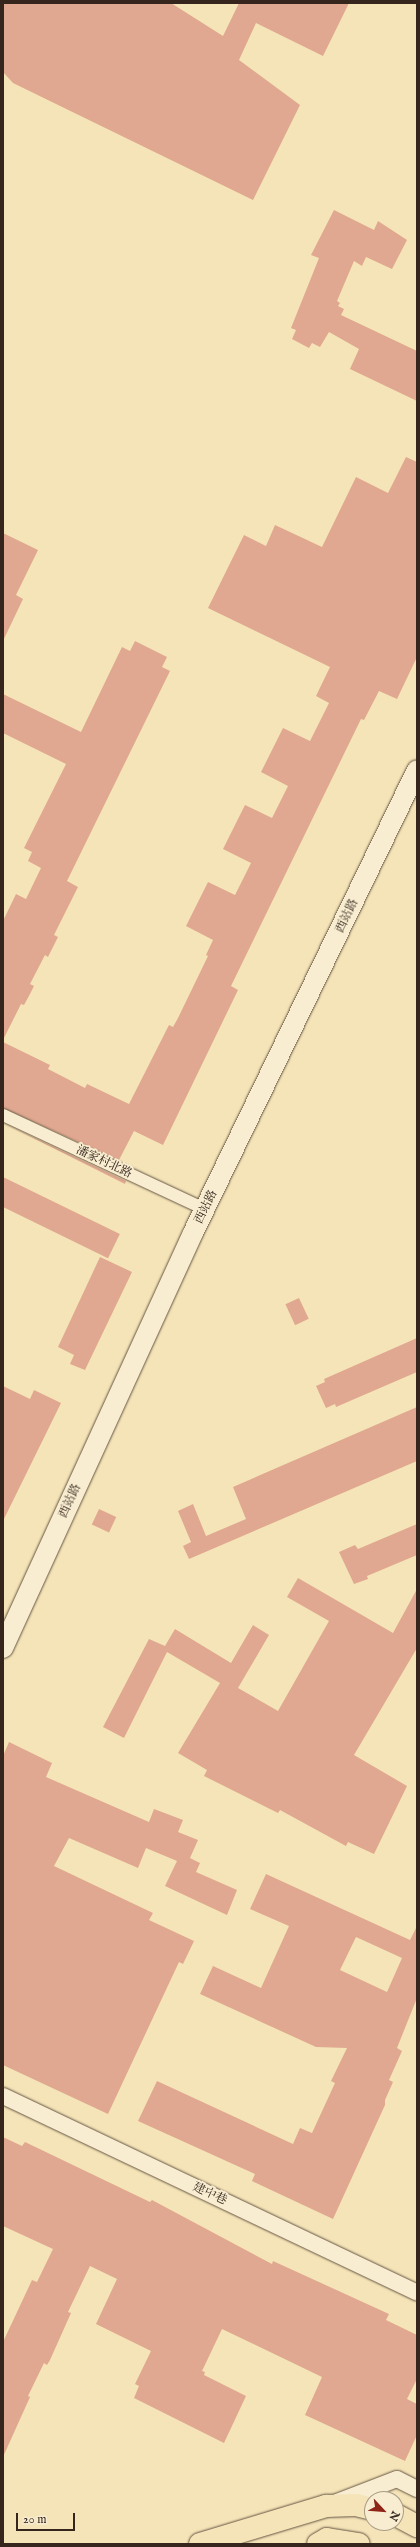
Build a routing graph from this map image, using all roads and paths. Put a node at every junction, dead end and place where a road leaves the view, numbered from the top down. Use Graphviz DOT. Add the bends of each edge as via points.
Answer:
graph roads {
  1 [pos="417,770"];
  2 [pos="3,1115"];
  3 [pos="205,1209"];
  4 [pos="3,1648"];
  5 [pos="3,2096"];
  6 [pos="417,2293"];
  7 [pos="417,2489"];
  8 [pos="326,2506"];
  9 [pos="364,2507"];
  10 [pos="404,2520"];
  11 [pos="417,2526"];
  12 [pos="200,2544"];
  13 [pos="318,2544"];
  14 [pos="359,2544"];
  1 -- 3 [label="street, 西站路"];
  2 -- 3 [label="street, 潘家村北路"];
  3 -- 4 [label="street, 西站路"];
  5 -- 6 [label="street, 建中巷"];
  7 -- 8 [label="street" via="397,2479"];
  8 -- 9 [label="main road"];
  8 -- 12 [label="main road"];
  10 -- 11 [label="main road"];
  13 -- 14 [label="main road" via="327,2539"];
}
